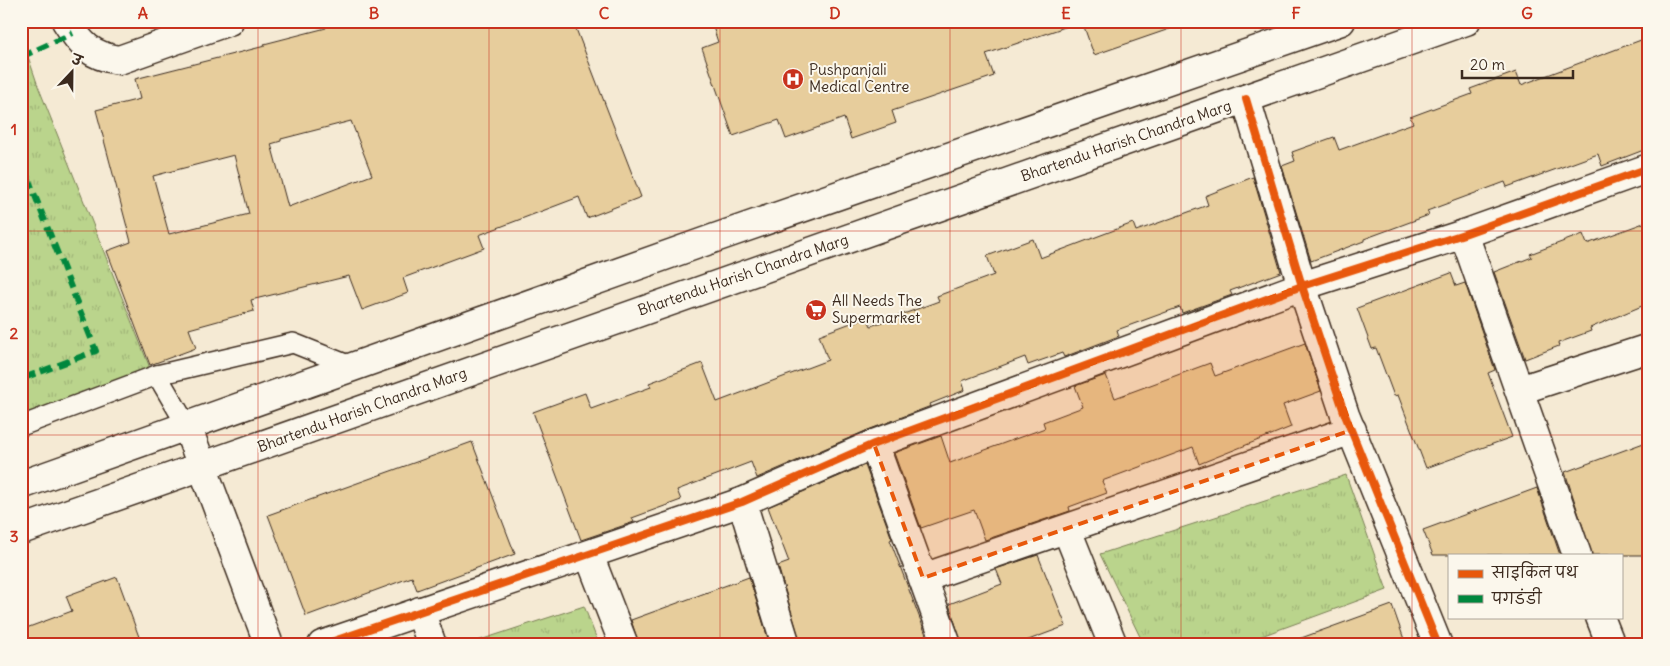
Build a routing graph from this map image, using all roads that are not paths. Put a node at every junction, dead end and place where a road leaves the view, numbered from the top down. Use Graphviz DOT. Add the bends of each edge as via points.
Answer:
graph roads {
  1 [pos="66,21"];
  2 [pos="229,21"];
  3 [pos="1340,21"];
  4 [pos="1466,21"];
  5 [pos="1246,99"];
  6 [pos="1649,168"];
  7 [pos="1464,234"];
  8 [pos="1302,286"];
  9 [pos="1648,351"];
  10 [pos="353,367"];
  11 [pos="157,375"];
  12 [pos="1520,390"];
  13 [pos="21,426"];
  14 [pos="187,426"];
  15 [pos="1352,430"];
  16 [pos="874,444"];
  17 [pos="204,466"];
  18 [pos="21,485"];
  19 [pos="742,502"];
  20 [pos="21,530"];
  21 [pos="1067,530"];
  22 [pos="1577,554"];
  23 [pos="590,555"];
  24 [pos="923,578"];
  25 [pos="420,611"];
  26 [pos="1600,618"];
  27 [pos="269,645"];
  28 [pos="322,645"];
  29 [pos="432,645"];
  30 [pos="624,645"];
  31 [pos="786,645"];
  32 [pos="947,645"];
  33 [pos="1112,645"];
  34 [pos="1438,645"];
  35 [pos="1611,645"];
  1 -- 2 [label="street" via="87,49 102,57 119,60"];
  3 -- 10 [label="street"];
  4 -- 5 [label="street, Bhartendu Harish Chandra Marg"];
  5 -- 8 [label="street"];
  5 -- 17 [label="street, Bhartendu Harish Chandra Marg"];
  6 -- 7 [label="street"];
  7 -- 8 [label="street"];
  7 -- 12 [label="street"];
  8 -- 15 [label="street"];
  8 -- 16 [label="street"];
  9 -- 12 [label="street"];
  10 -- 11 [label="lane" via="293,343"];
  10 -- 14 [label="street"];
  11 -- 13 [label="lane"];
  11 -- 14 [label="lane"];
  12 -- 22 [label="street"];
  14 -- 17 [label="street"];
  14 -- 18 [label="street"];
  15 -- 21 [label="street"];
  15 -- 34 [label="street"];
  16 -- 19 [label="street"];
  16 -- 24 [label="street"];
  17 -- 20 [label="street, Bhartendu Harish Chandra Marg"];
  17 -- 27 [label="street"];
  19 -- 23 [label="street"];
  19 -- 31 [label="street"];
  21 -- 24 [label="street"];
  21 -- 33 [label="street"];
  23 -- 25 [label="street"];
  23 -- 30 [label="street"];
  24 -- 32 [label="street"];
  25 -- 28 [label="street"];
  25 -- 29 [label="street"];
  26 -- 35 [label="street"];
}
